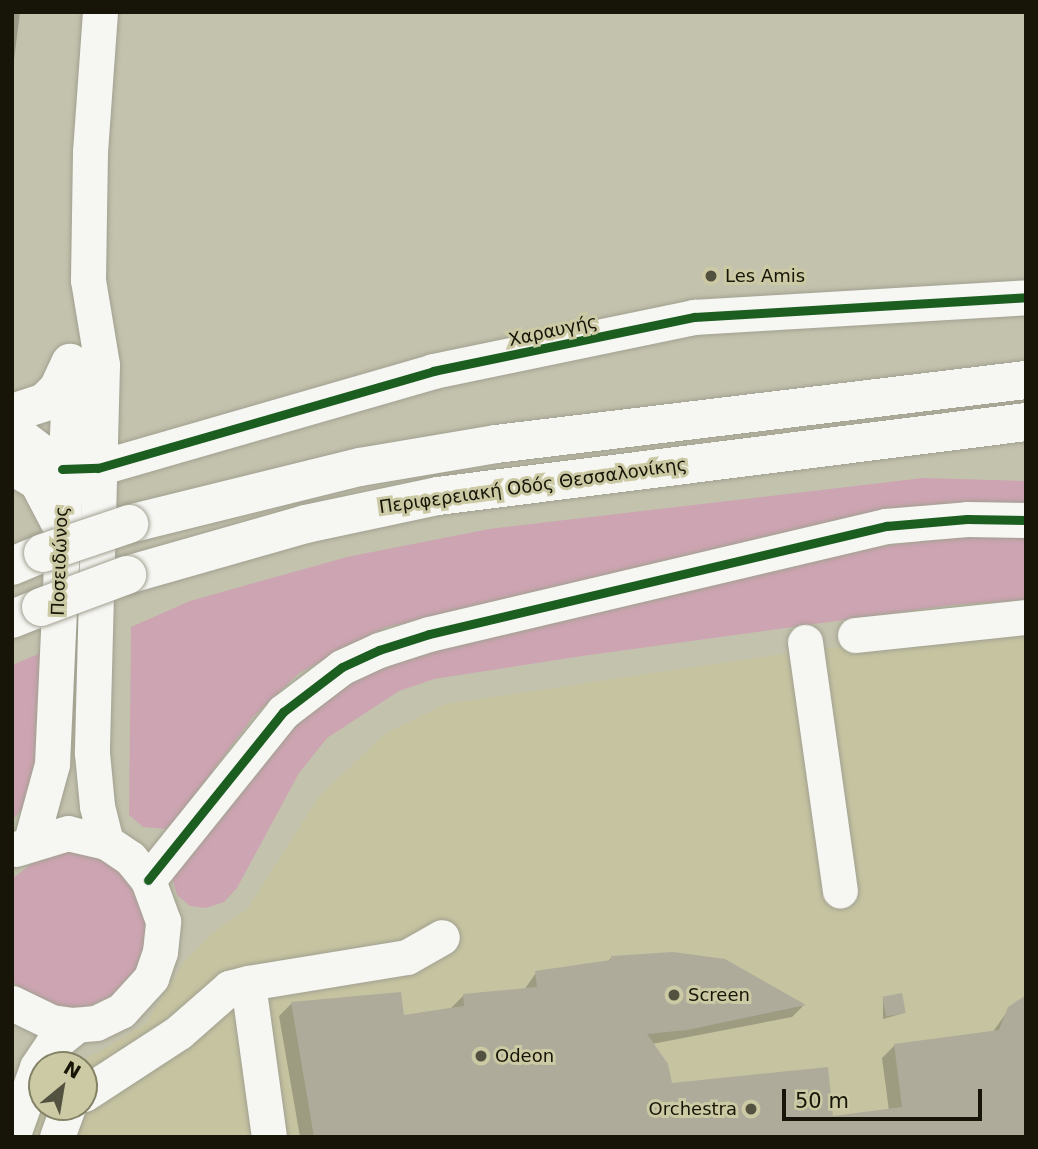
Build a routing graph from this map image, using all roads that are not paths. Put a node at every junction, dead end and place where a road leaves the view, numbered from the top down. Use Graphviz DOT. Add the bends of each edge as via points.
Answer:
graph roads {
  1 [pos="100,12"];
  2 [pos="88,280"];
  3 [pos="1026,297"];
  4 [pos="70,362"];
  5 [pos="1026,380"];
  6 [pos="12,413"];
  7 [pos="1018,428"];
  8 [pos="12,431"];
  9 [pos="50,469"];
  10 [pos="1026,520"];
  11 [pos="39,548"];
  12 [pos="27,613"];
  13 [pos="1026,617"];
  14 [pos="855,635"];
  15 [pos="805,642"];
  16 [pos="106,842"];
  17 [pos="21,846"];
  18 [pos="148,880"];
  19 [pos="840,891"];
  20 [pos="442,937"];
  21 [pos="248,983"];
  22 [pos="12,1003"];
  23 [pos="77,1025"];
  24 [pos="98,1085"];
  25 [pos="12,1137"];
  26 [pos="269,1137"];
  1 -- 2 [label="street, Ποσειδώνος" via="90,152"];
  2 -- 4 [label="street, Ποσειδώνος"];
  2 -- 9 [label="street, Ποσειδώνος" via="102,365"];
  3 -- 9 [label="street, Χαραυγής" via="695,317 433,371"];
  4 -- 6 [label="highway" via="58,389 45,402"];
  4 -- 9 [label="street, Ποσειδώνος"];
  5 -- 11 [label="highway, bridge" via="496,444 320,476"];
  7 -- 12 [label="highway, Περιφερειακή Οδός Θεσσαλονίκης, bridge" via="439,496 293,527 127,575"];
  8 -- 9 [label="highway"];
  9 -- 11 [label="highway"];
  9 -- 16 [label="street, Ποσειδώνος" via="97,806"];
  10 -- 18 [label="street" via="967,519 836,536 379,650 342,667 283,712"];
  11 -- 17 [label="street, Ποσειδώνος" via="52,764"];
  13 -- 14 [label="street"];
  15 -- 19 [label="street"];
  16 -- 17 [label="street" via="68,833"];
  16 -- 18 [label="street" via="130,858"];
  18 -- 23 [label="street" via="163,921 151,978 121,1011"];
  20 -- 21 [label="street" via="407,957"];
  21 -- 24 [label="street" via="229,988 179,1032"];
  21 -- 26 [label="street"];
  22 -- 23 [label="street" via="51,1022"];
  23 -- 25 [label="street" via="52,1045 32,1076"];
}
